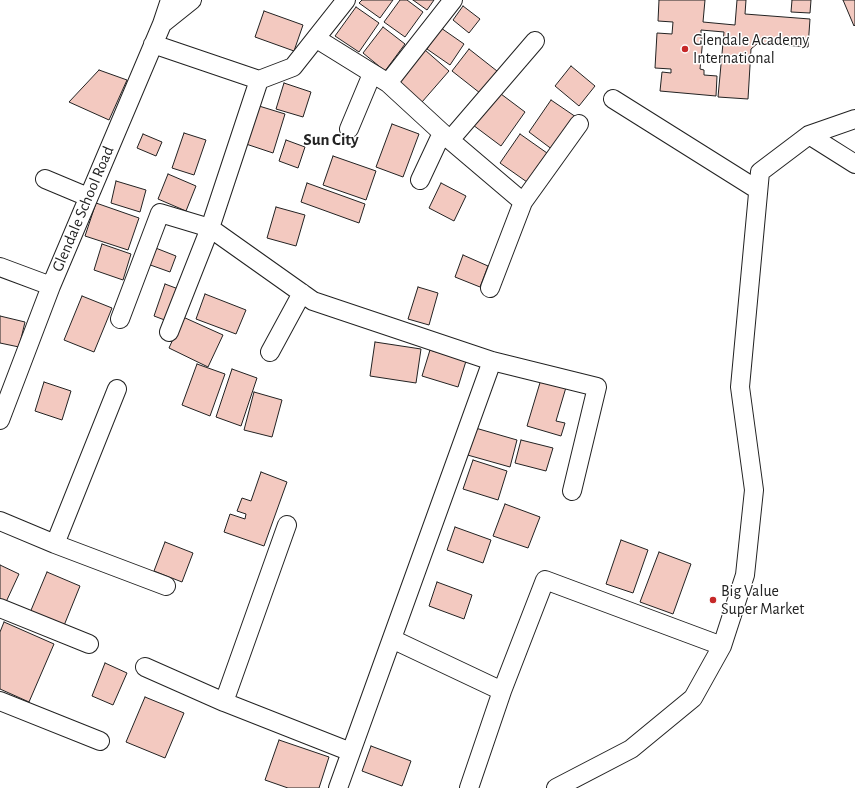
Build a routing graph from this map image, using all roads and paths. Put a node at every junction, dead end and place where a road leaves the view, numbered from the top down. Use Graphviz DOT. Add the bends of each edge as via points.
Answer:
graph roads {
  1 [pos="170,0"];
  2 [pos="192,0"];
  3 [pos="346,0"];
  4 [pos="453,0"];
  5 [pos="162,24"];
  6 [pos="317,39"];
  7 [pos="535,41"];
  8 [pos="153,44"];
  9 [pos="372,74"];
  10 [pos="259,80"];
  11 [pos="388,83"];
  12 [pos="613,99"];
  13 [pos="855,119"];
  14 [pos="579,124"];
  15 [pos="349,129"];
  16 [pos="808,135"];
  17 [pos="446,137"];
  18 [pos="855,164"];
  19 [pos="46,179"];
  20 [pos="420,180"];
  21 [pos="758,190"];
  22 [pos="88,197"];
  23 [pos="523,202"];
  24 [pos="210,228"];
  25 [pos="0,267"];
  26 [pos="51,286"];
  27 [pos="490,288"];
  28 [pos="302,293"];
  29 [pos="120,319"];
  30 [pos="170,332"];
  31 [pos="270,352"];
  32 [pos="492,361"];
  33 [pos="117,389"];
  34 [pos="4,400"];
  35 [pos="0,420"];
  36 [pos="572,490"];
  37 [pos="0,521"];
  38 [pos="287,525"];
  39 [pos="55,544"];
  40 [pos="166,586"];
  41 [pos="0,608"];
  42 [pos="392,639"];
  43 [pos="89,644"];
  44 [pos="722,646"];
  45 [pos="145,667"];
  46 [pos="502,691"];
  47 [pos="0,701"];
  48 [pos="224,702"];
  49 [pos="100,742"];
  50 [pos="351,752"];
  51 [pos="338,788"];
  52 [pos="468,788"];
  53 [pos="556,788"];
  1 -- 5 [label="street, Glendale School Road"];
  2 -- 5 [label="street"];
  3 -- 6 [label="street"];
  4 -- 11 [label="street"];
  5 -- 8 [label="street, Glendale School Road"];
  6 -- 9 [label="street"];
  6 -- 10 [label="street" via="293,67"];
  7 -- 17 [label="street"];
  8 -- 10 [label="street"];
  8 -- 22 [label="street, Glendale School Road"];
  9 -- 11 [label="street"];
  9 -- 15 [label="street"];
  10 -- 24 [label="street"];
  11 -- 17 [label="street"];
  12 -- 21 [label="street"];
  13 -- 16 [label="street"];
  14 -- 23 [label="street"];
  16 -- 18 [label="street"];
  16 -- 21 [label="street" via="760,172"];
  17 -- 20 [label="street"];
  17 -- 23 [label="street"];
  19 -- 22 [label="street"];
  21 -- 44 [label="street" via="740,387 754,490 745,575"];
  22 -- 26 [label="street, Glendale School Road"];
  23 -- 27 [label="street"];
  24 -- 28 [label="street"];
  24 -- 29 [label="street" via="160,213"];
  24 -- 30 [label="street"];
  25 -- 26 [label="street"];
  26 -- 34 [label="street, Glendale School Road"];
  28 -- 31 [label="street"];
  28 -- 32 [label="street" via="313,301"];
  32 -- 36 [label="street" via="598,387"];
  32 -- 42 [label="street"];
  33 -- 39 [label="street"];
  34 -- 35 [label="street, Glendale School Road"];
  37 -- 39 [label="street"];
  38 -- 48 [label="street"];
  39 -- 40 [label="street"];
  41 -- 43 [label="street"];
  42 -- 46 [label="street"];
  42 -- 50 [label="street"];
  44 -- 46 [label="street" via="545,580"];
  44 -- 53 [label="street" via="693,698 631,749"];
  45 -- 48 [label="street"];
  46 -- 52 [label="street"];
  47 -- 49 [label="street"];
  48 -- 50 [label="street"];
  50 -- 51 [label="street"];
}
